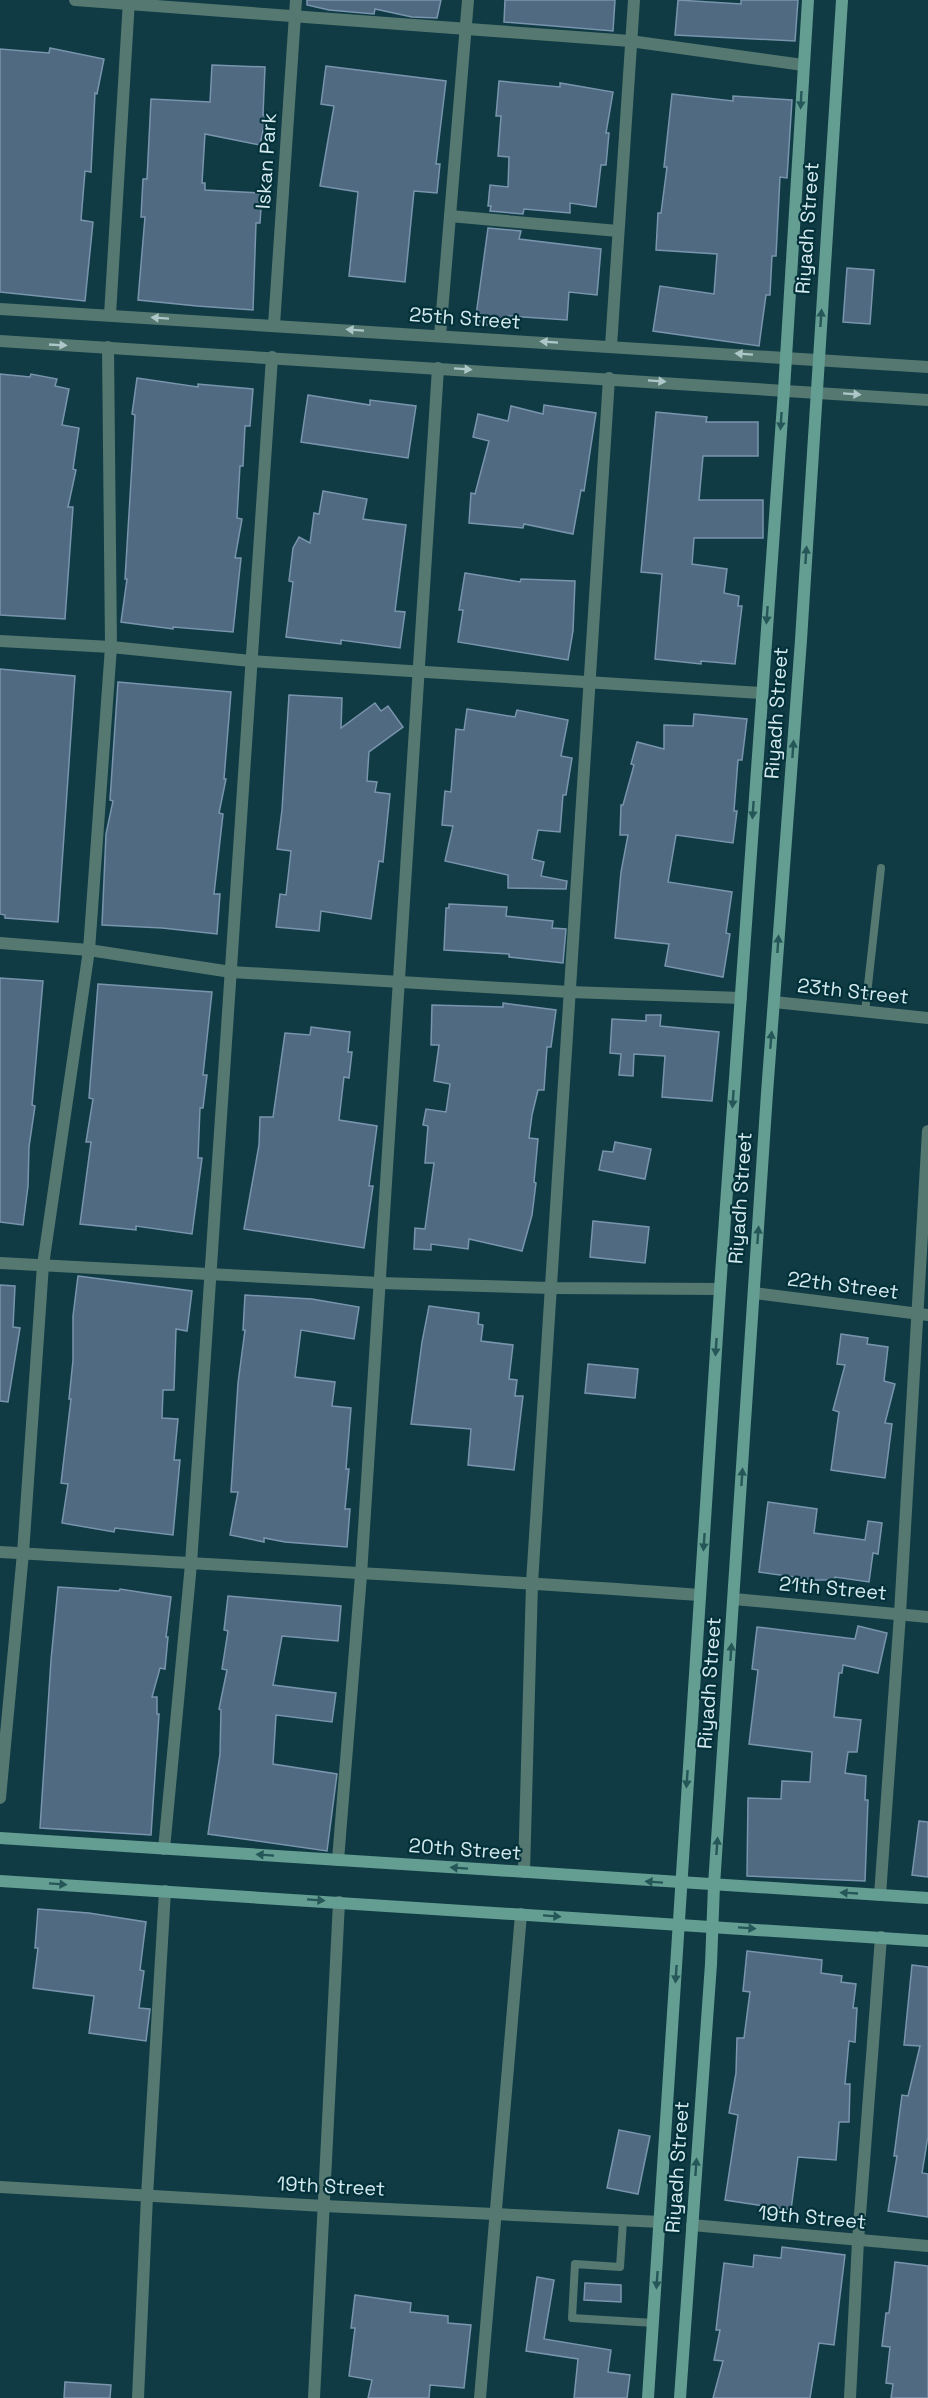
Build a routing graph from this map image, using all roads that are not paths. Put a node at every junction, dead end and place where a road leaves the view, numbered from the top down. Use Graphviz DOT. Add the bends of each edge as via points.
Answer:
graph roads {
  1 [pos="75,0"];
  2 [pos="296,0"];
  3 [pos="468,0"];
  4 [pos="634,0"];
  5 [pos="808,0"];
  6 [pos="842,0"];
  7 [pos="129,1"];
  8 [pos="295,16"];
  9 [pos="466,28"];
  10 [pos="630,41"];
  11 [pos="803,65"];
  12 [pos="450,216"];
  13 [pos="618,231"];
  14 [pos="0,309"];
  15 [pos="110,315"];
  16 [pos="274,325"];
  17 [pos="440,336"];
  18 [pos="0,341"];
  19 [pos="611,346"];
  20 [pos="108,348"];
  21 [pos="272,357"];
  22 [pos="786,357"];
  23 [pos="819,359"];
  24 [pos="928,367"];
  25 [pos="438,368"];
  26 [pos="609,378"];
  27 [pos="784,390"];
  28 [pos="816,392"];
  29 [pos="928,400"];
  30 [pos="0,641"];
  31 [pos="111,647"];
  32 [pos="251,661"];
  33 [pos="419,672"];
  34 [pos="590,681"];
  35 [pos="761,693"];
  36 [pos="881,868"];
  37 [pos="0,943"];
  38 [pos="89,950"];
  39 [pos="231,972"];
  40 [pos="399,983"];
  41 [pos="570,992"];
  42 [pos="741,998"];
  43 [pos="774,1002"];
  44 [pos="865,1012"];
  45 [pos="928,1018"];
  46 [pos="928,1131"];
  47 [pos="0,1263"];
  48 [pos="43,1265"];
  49 [pos="210,1274"];
  50 [pos="380,1282"];
  51 [pos="551,1288"];
  52 [pos="720,1289"];
  53 [pos="754,1293"];
  54 [pos="923,1315"];
  55 [pos="0,1552"];
  56 [pos="23,1554"];
  57 [pos="191,1564"];
  58 [pos="361,1575"];
  59 [pos="532,1582"];
  60 [pos="700,1595"];
  61 [pos="734,1599"];
  62 [pos="900,1614"];
  63 [pos="928,1617"];
  64 [pos="0,1798"];
  65 [pos="0,1838"];
  66 [pos="164,1849"];
  67 [pos="338,1860"];
  68 [pos="524,1872"];
  69 [pos="0,1881"];
  70 [pos="680,1883"];
  71 [pos="714,1885"];
  72 [pos="165,1891"];
  73 [pos="880,1894"];
  74 [pos="928,1898"];
  75 [pos="339,1902"];
  76 [pos="521,1914"];
  77 [pos="680,1923"];
  78 [pos="713,1926"];
  79 [pos="881,1937"];
  80 [pos="928,1941"];
  81 [pos="0,2187"];
  82 [pos="147,2196"];
  83 [pos="324,2206"];
  84 [pos="496,2214"];
  85 [pos="623,2221"];
  86 [pos="661,2222"];
  87 [pos="692,2225"];
  88 [pos="858,2241"];
  89 [pos="928,2246"];
  90 [pos="654,2323"];
  91 [pos="138,2398"];
  92 [pos="314,2398"];
  93 [pos="480,2398"];
  94 [pos="648,2398"];
  95 [pos="680,2398"];
  96 [pos="850,2398"];
  1 -- 7 [label="street"];
  2 -- 8 [label="street, Iskan Park"];
  3 -- 9 [label="street"];
  4 -- 10 [label="street"];
  5 -- 11 [label="main road, Riyadh Street"];
  23 -- 6 [label="main road, Riyadh Street, one-way"];
  7 -- 8 [label="street"];
  7 -- 15 [label="street"];
  8 -- 9 [label="street"];
  8 -- 16 [label="street, Iskan Park"];
  9 -- 10 [label="street"];
  9 -- 12 [label="street"];
  10 -- 11 [label="street"];
  10 -- 13 [label="street"];
  11 -- 22 [label="main road, Riyadh Street, one-way"];
  12 -- 13 [label="street"];
  12 -- 17 [label="street"];
  13 -- 19 [label="street"];
  14 -- 15 [label="street, 25th Street"];
  16 -- 15 [label="street, 25th Street, one-way"];
  17 -- 16 [label="street, 25th Street, one-way"];
  19 -- 17 [label="street, 25th Street, one-way"];
  18 -- 20 [label="street, one-way"];
  22 -- 19 [label="street, 25th Street, one-way"];
  20 -- 21 [label="street"];
  20 -- 31 [label="street"];
  21 -- 25 [label="street"];
  21 -- 32 [label="street"];
  22 -- 23 [label="street, 25th Street"];
  22 -- 27 [label="main road, Riyadh Street"];
  23 -- 24 [label="street, 25th Street"];
  23 -- 28 [label="main road, Riyadh Street"];
  25 -- 26 [label="street, one-way"];
  25 -- 33 [label="street"];
  26 -- 27 [label="street, one-way"];
  26 -- 34 [label="street"];
  27 -- 28 [label="street"];
  27 -- 35 [label="main road, Riyadh Street, one-way"];
  28 -- 29 [label="street, one-way"];
  43 -- 28 [label="main road, Riyadh Street, one-way"];
  30 -- 31 [label="street"];
  31 -- 32 [label="street"];
  31 -- 38 [label="street"];
  32 -- 33 [label="street"];
  32 -- 39 [label="street"];
  33 -- 34 [label="street"];
  33 -- 40 [label="street"];
  34 -- 35 [label="street"];
  34 -- 41 [label="street"];
  35 -- 42 [label="main road, Riyadh Street, one-way"];
  36 -- 44 [label="lane"];
  37 -- 38 [label="street"];
  38 -- 39 [label="street"];
  38 -- 48 [label="street"];
  39 -- 40 [label="street"];
  39 -- 49 [label="street"];
  40 -- 41 [label="street"];
  40 -- 50 [label="street"];
  41 -- 42 [label="street"];
  41 -- 51 [label="street"];
  42 -- 52 [label="main road, Riyadh Street, one-way"];
  43 -- 44 [label="street, 23th Street"];
  53 -- 43 [label="main road, Riyadh Street, one-way"];
  44 -- 45 [label="street, 23th Street"];
  46 -- 54 [label="street"];
  47 -- 48 [label="street"];
  48 -- 49 [label="street"];
  48 -- 56 [label="street"];
  49 -- 50 [label="street"];
  49 -- 57 [label="street"];
  50 -- 51 [label="street"];
  50 -- 58 [label="street"];
  51 -- 52 [label="street"];
  51 -- 59 [label="street"];
  52 -- 60 [label="main road, Riyadh Street, one-way"];
  53 -- 54 [label="street, 22th Street"];
  61 -- 53 [label="main road, Riyadh Street, one-way"];
  54 -- 62 [label="street"];
  55 -- 56 [label="street"];
  56 -- 57 [label="street"];
  56 -- 64 [label="street"];
  57 -- 58 [label="street"];
  57 -- 66 [label="street"];
  58 -- 59 [label="street"];
  58 -- 67 [label="street"];
  59 -- 60 [label="street"];
  59 -- 68 [label="street"];
  60 -- 70 [label="main road, Riyadh Street, one-way"];
  61 -- 62 [label="street, 21th Street"];
  71 -- 61 [label="main road, Riyadh Street, one-way"];
  62 -- 63 [label="street, 21th Street"];
  62 -- 73 [label="street"];
  65 -- 66 [label="main road, 20th Street"];
  67 -- 66 [label="main road, 20th Street, one-way"];
  68 -- 67 [label="main road, 20th Street, one-way"];
  70 -- 68 [label="main road, 20th Street, one-way"];
  69 -- 72 [label="main road, one-way"];
  70 -- 71 [label="main road, 20th Street"];
  70 -- 77 [label="main road, Riyadh Street"];
  73 -- 71 [label="main road, 20th Street, one-way"];
  71 -- 78 [label="main road, Riyadh Street"];
  72 -- 75 [label="main road, one-way"];
  72 -- 82 [label="street"];
  73 -- 74 [label="main road, 20th Street"];
  75 -- 76 [label="main road"];
  75 -- 83 [label="street"];
  76 -- 77 [label="main road, one-way"];
  76 -- 84 [label="street"];
  77 -- 78 [label="main road"];
  77 -- 86 [label="main road, Riyadh Street, one-way"];
  78 -- 79 [label="main road, one-way"];
  87 -- 78 [label="main road, Riyadh Street, one-way"];
  79 -- 80 [label="main road"];
  79 -- 88 [label="street"];
  81 -- 82 [label="street, 19th Street"];
  82 -- 83 [label="street, 19th Street"];
  82 -- 91 [label="street"];
  83 -- 84 [label="street, 19th Street"];
  83 -- 92 [label="street"];
  84 -- 85 [label="street, 19th Street"];
  84 -- 93 [label="street"];
  85 -- 86 [label="street, 19th Street"];
  85 -- 90 [label="lane" via="620,2267 575,2264 572,2318"];
  86 -- 90 [label="main road, Riyadh Street, one-way"];
  87 -- 88 [label="street, 19th Street"];
  87 -- 95 [label="main road, Riyadh Street"];
  88 -- 89 [label="street, 19th Street"];
  88 -- 96 [label="street"];
  90 -- 94 [label="main road, Riyadh Street"];
}
